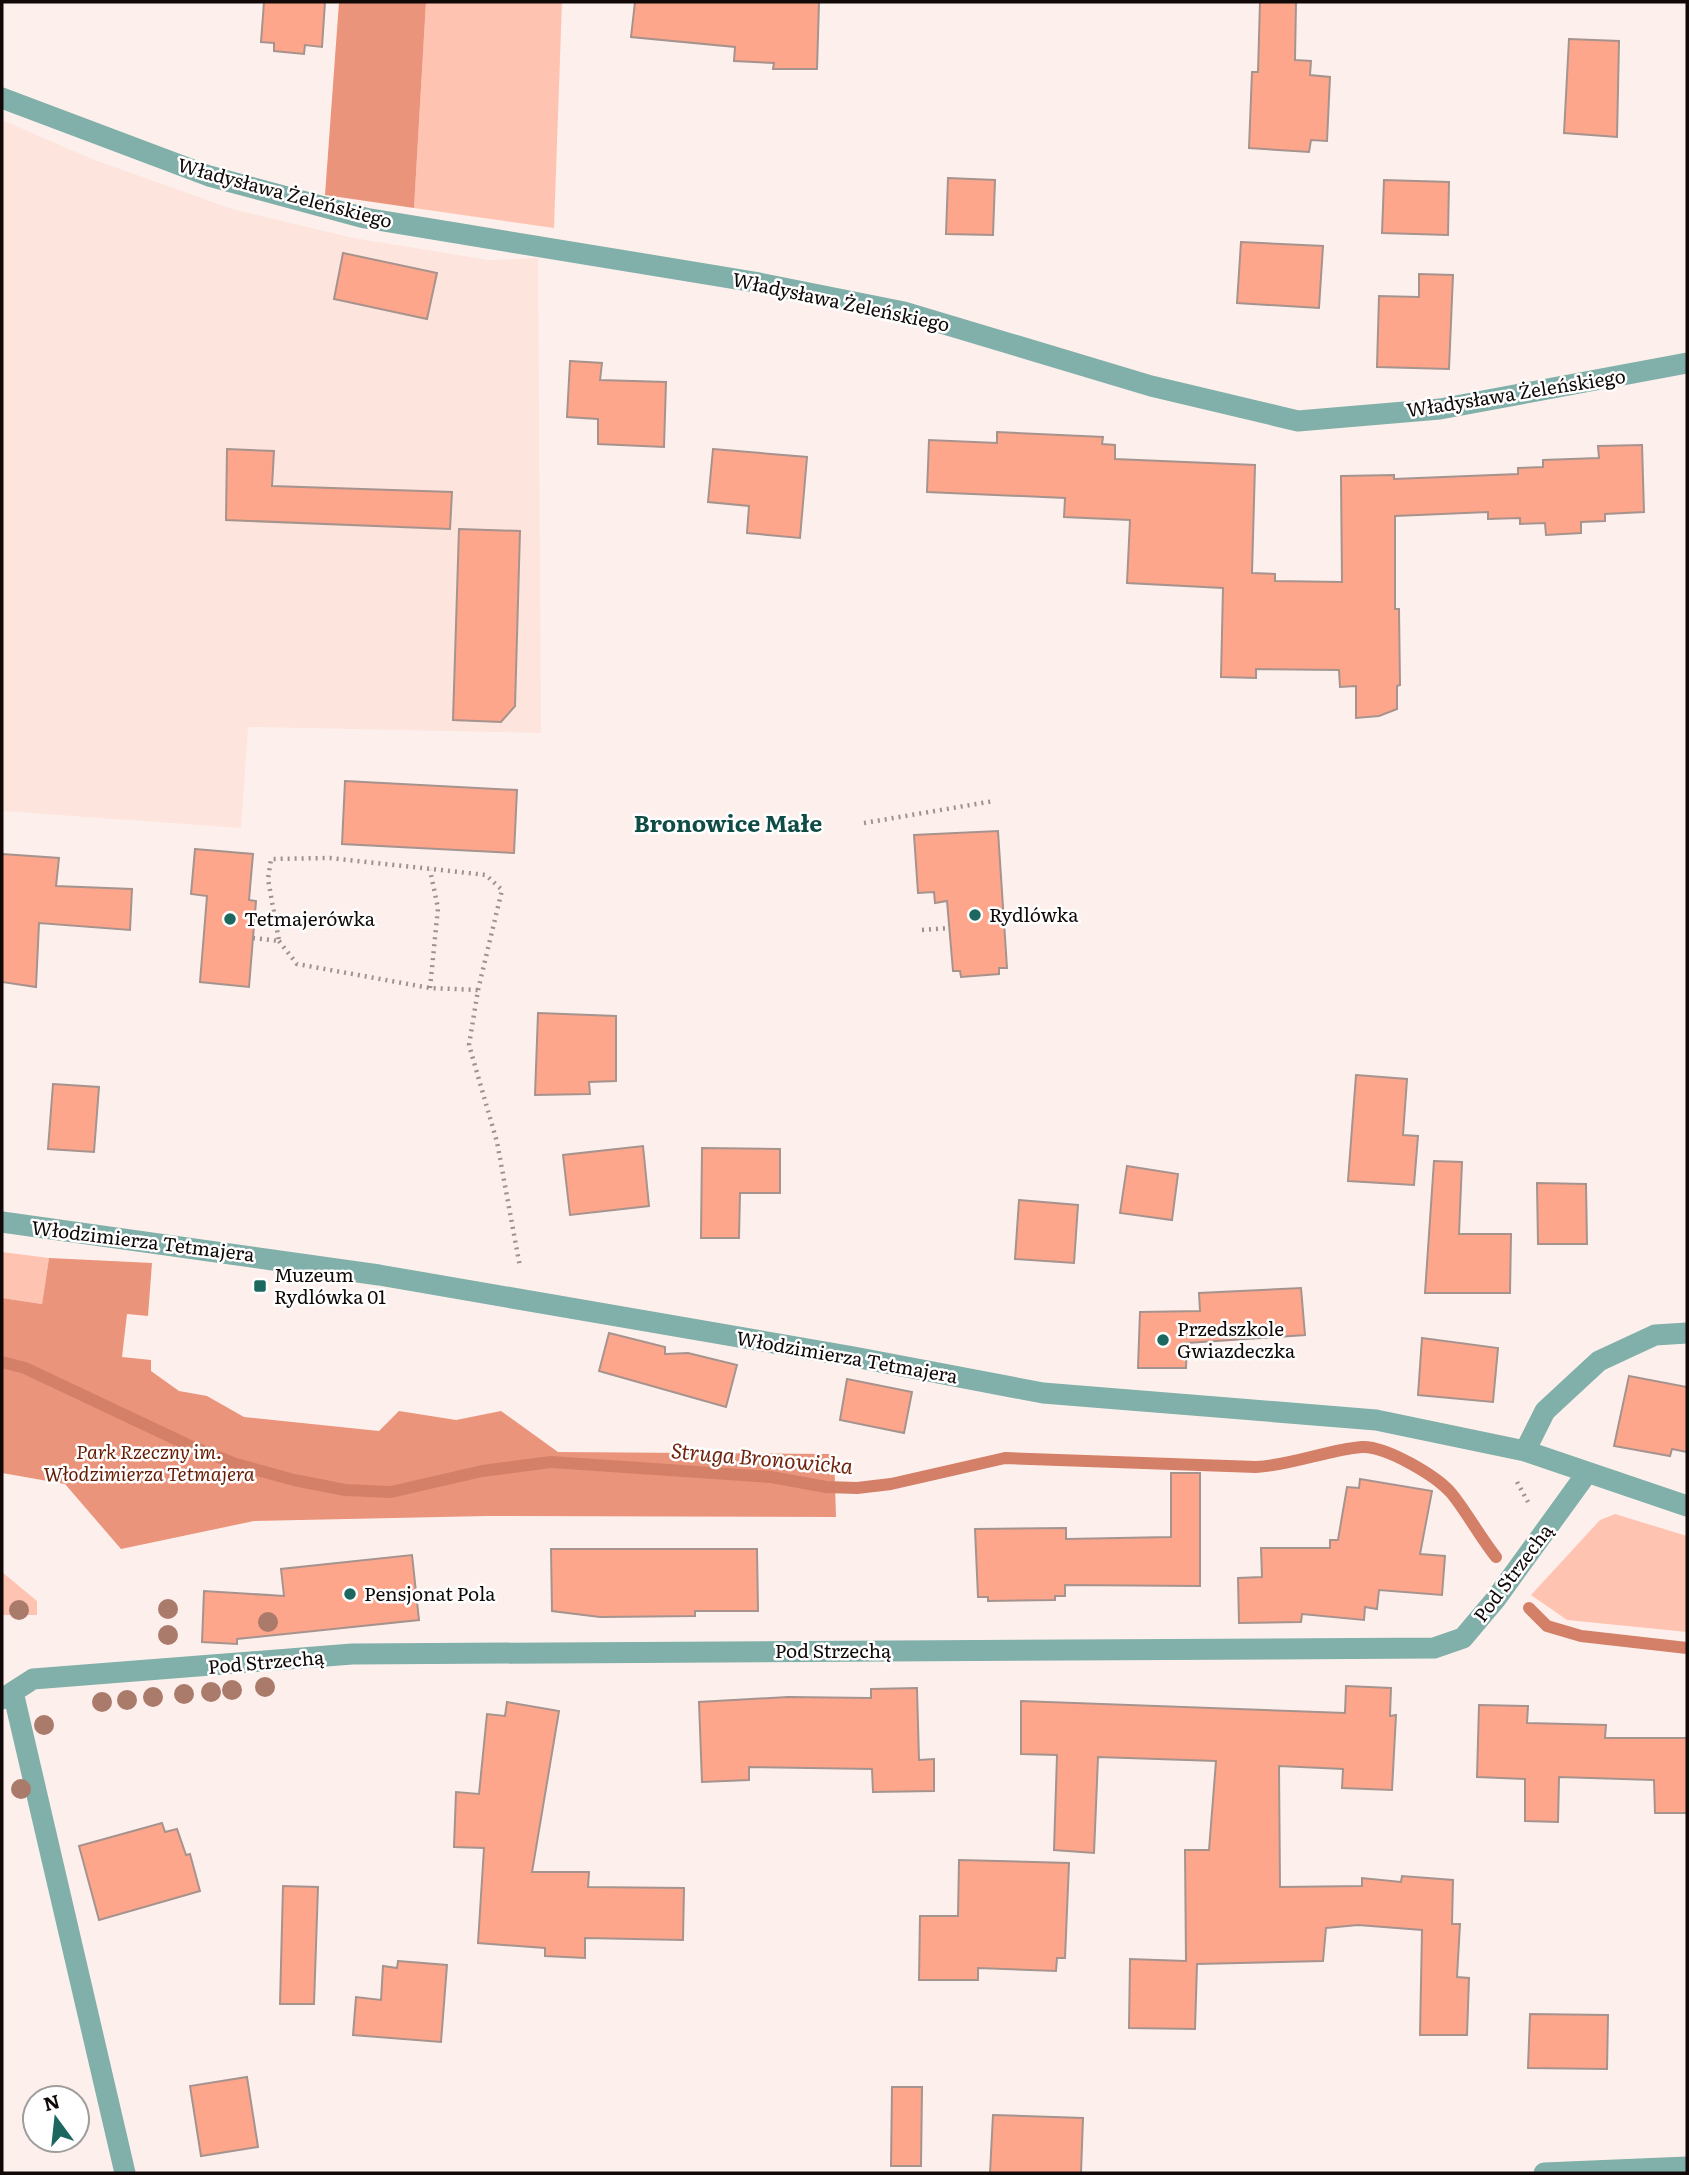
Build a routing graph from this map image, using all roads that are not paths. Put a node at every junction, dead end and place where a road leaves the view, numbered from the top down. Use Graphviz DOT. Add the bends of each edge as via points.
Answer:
graph roads {
  1 [pos="2,98"];
  2 [pos="1687,363"];
  3 [pos="2,1222"];
  4 [pos="1687,1333"];
  5 [pos="1525,1451"];
  6 [pos="1587,1474"];
  7 [pos="1687,1506"];
  8 [pos="7,1695"];
  9 [pos="1687,2167"];
  10 [pos="125,2173"];
  11 [pos="1544,2173"];
  1 -- 2 [label="street, Władysława Żeleńskiego" via="209,176 365,218 754,282 904,312 1150,387 1298,421 1440,409"];
  3 -- 5 [label="street, Włodzimierza Tetmajera" via="379,1275 1043,1393 1376,1420"];
  4 -- 5 [label="street" via="1655,1335 1599,1361 1545,1411"];
  5 -- 6 [label="street, Włodzimierza Tetmajera"];
  6 -- 7 [label="street, Włodzimierza Tetmajera"];
  6 -- 8 [label="street, Pod Strzechą" via="1463,1638 1434,1648 352,1654 33,1679"];
  8 -- 10 [label="street"];
  9 -- 11 [label="street"];
}
